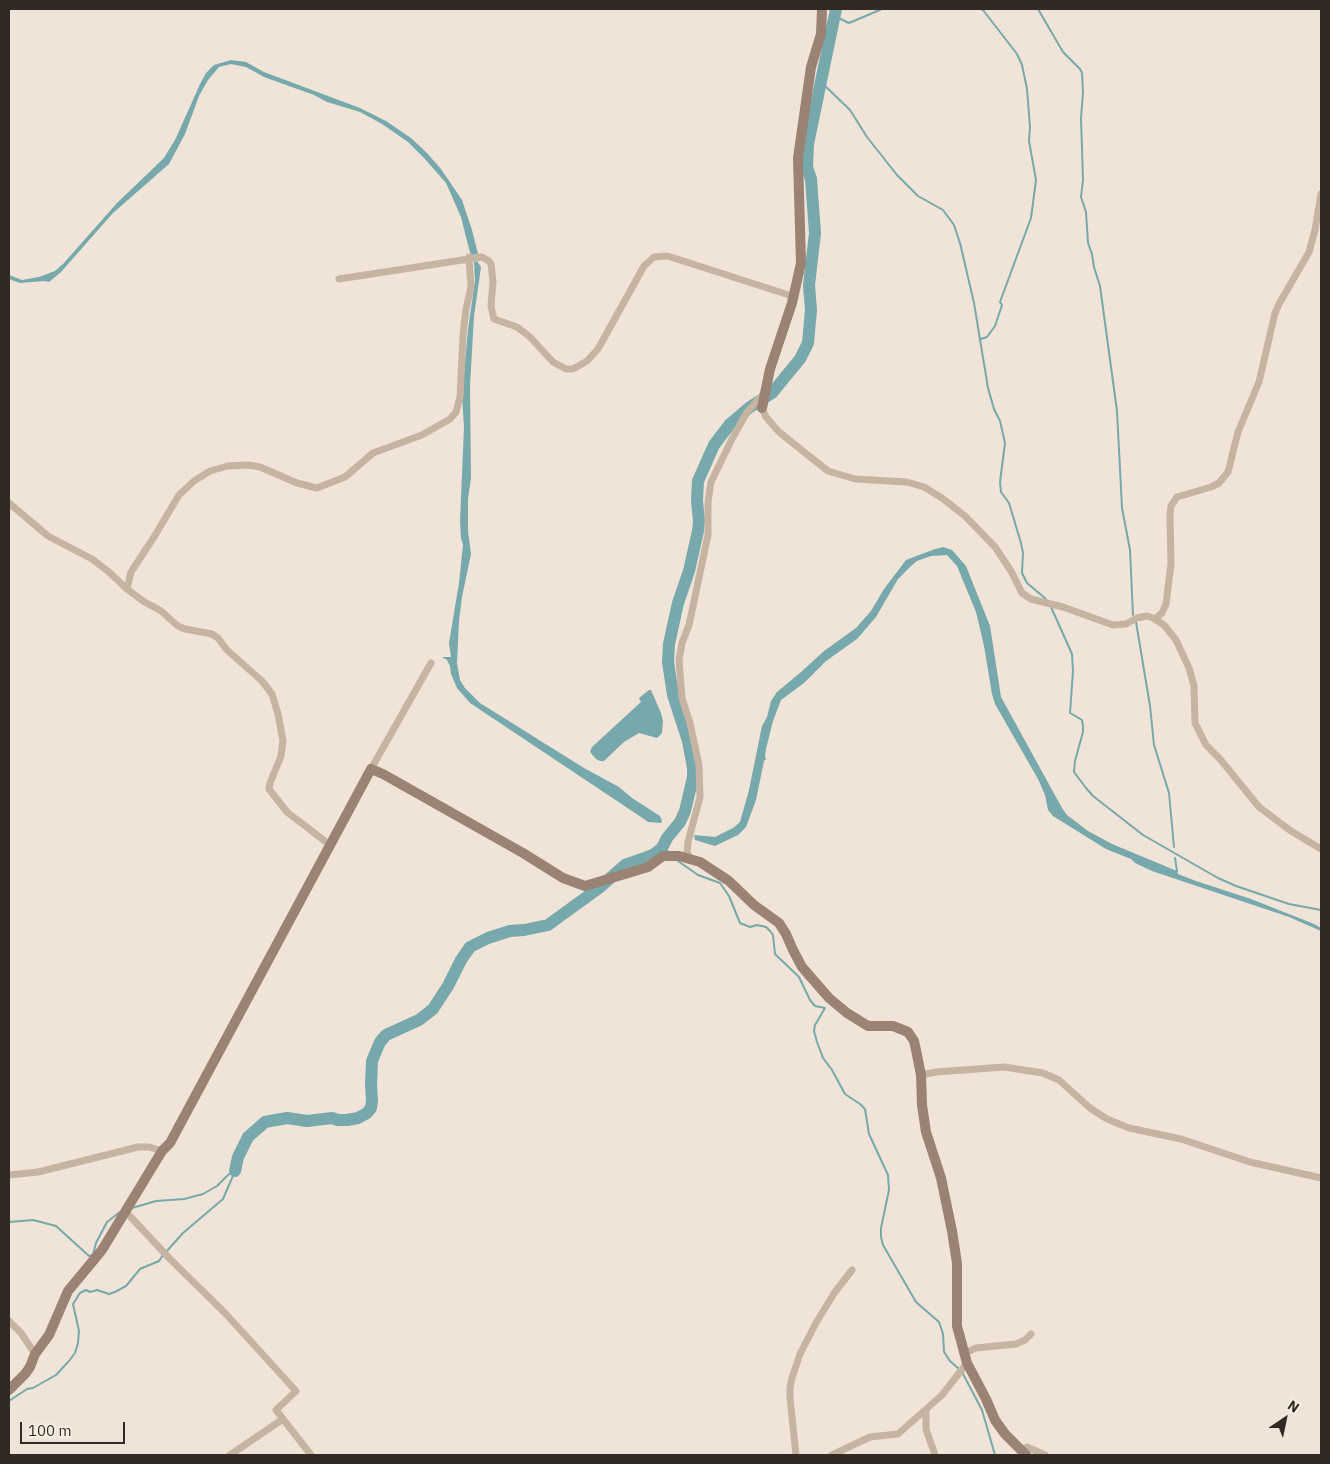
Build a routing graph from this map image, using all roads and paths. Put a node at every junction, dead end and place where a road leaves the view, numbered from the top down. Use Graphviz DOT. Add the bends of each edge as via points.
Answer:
graph roads {
  1 [pos="822,9"];
  2 [pos="1321,194"];
  3 [pos="1318,230"];
  4 [pos="469,258"];
  5 [pos="339,279"];
  6 [pos="792,296"];
  7 [pos="765,391"];
  8 [pos="762,408"];
  9 [pos="9,503"];
  10 [pos="126,589"];
  11 [pos="1155,619"];
  12 [pos="431,663"];
  13 [pos="371,769"];
  14 [pos="330,845"];
  15 [pos="1321,849"];
  16 [pos="690,858"];
  17 [pos="921,1075"];
  18 [pos="162,1151"];
  19 [pos="9,1175"];
  20 [pos="1321,1178"];
  21 [pos="126,1212"];
  22 [pos="852,1270"];
  23 [pos="9,1321"];
  24 [pos="1031,1334"];
  25 [pos="35,1354"];
  26 [pos="966,1358"];
  27 [pos="9,1390"];
  28 [pos="926,1411"];
  29 [pos="283,1419"];
  30 [pos="1024,1453"];
  31 [pos="230,1455"];
  32 [pos="311,1455"];
  33 [pos="796,1455"];
  34 [pos="832,1455"];
  35 [pos="935,1455"];
  36 [pos="1045,1455"];
  1 -- 6 [label="street" via="821,34 811,67 798,158 801,263"];
  2 -- 3 [label="street"];
  3 -- 11 [label="street" via="1307,259 1275,313 1259,382 1238,432 1228,472 1219,483 1177,497 1171,506 1171,564 1166,604"];
  4 -- 5 [label="street"];
  4 -- 6 [label="street" via="482,257 491,264 494,319 517,327 552,362 566,369 587,361 598,349 644,266 654,257 667,256"];
  4 -- 10 [label="street" via="471,287 463,335 460,397 456,412 450,419 422,435 373,453 345,477 317,488 248,465 210,471 179,495 131,572"];
  6 -- 7 [label="street"];
  7 -- 8 [label="street"];
  7 -- 16 [label="street" via="747,412 711,482 708,535 679,660 682,698 699,765 700,797 687,852"];
  8 -- 11 [label="street" via="779,432 828,471 855,479 914,483 949,503 995,547 1022,593 1031,599 1112,625 1126,624 1141,617"];
  9 -- 10 [label="street" via="48,536 92,559"];
  10 -- 14 [label="street" via="178,626 218,638 262,681 272,694 283,741 269,790 287,812"];
  11 -- 15 [label="street" via="1170,631 1186,658 1194,686 1195,722 1206,745 1259,807 1291,832"];
  12 -- 13 [label="street"];
  13 -- 14 [label="street"];
  13 -- 16 [label="street" via="563,878 585,886 648,867 663,856"];
  14 -- 18 [label="street" via="202,1086"];
  16 -- 17 [label="street" via="722,875 778,923 802,967 846,1013 868,1026 893,1026 908,1032 914,1041"];
  17 -- 20 [label="street" via="1004,1067 1043,1073 1059,1080 1107,1119 1129,1128"];
  17 -- 26 [label="street" via="926,1132 941,1178 955,1250 957,1326"];
  18 -- 19 [label="street" via="149,1146 138,1147 38,1172"];
  18 -- 21 [label="street"];
  21 -- 25 [label="street" via="102,1250 68,1291 49,1335"];
  21 -- 29 [label="street" via="296,1391 276,1410"];
  22 -- 33 [label="street" via="830,1298 800,1354 790,1388"];
  23 -- 25 [label="street"];
  24 -- 26 [label="street" via="1016,1344 976,1348"];
  25 -- 27 [label="street" via="25,1374"];
  26 -- 28 [label="street" via="942,1395"];
  26 -- 30 [label="street" via="995,1420"];
  28 -- 34 [label="street" via="898,1434 870,1437"];
  28 -- 35 [label="street" via="926,1429"];
  29 -- 31 [label="street"];
  29 -- 32 [label="street"];
  30 -- 36 [label="street" via="1027,1447"];
}
